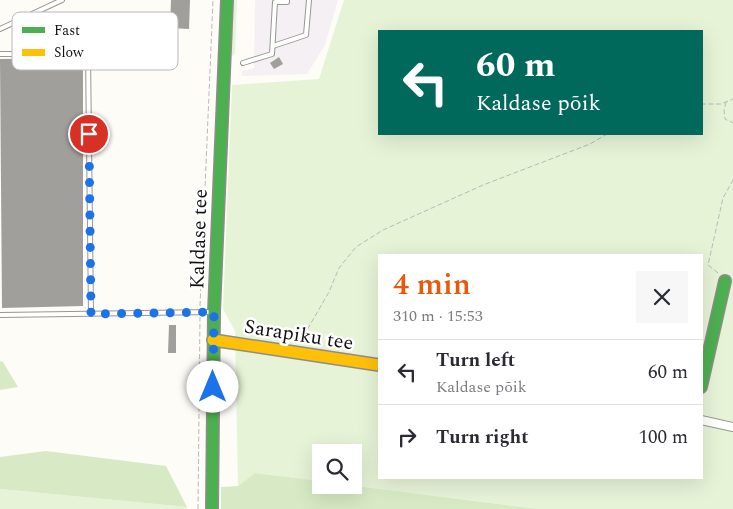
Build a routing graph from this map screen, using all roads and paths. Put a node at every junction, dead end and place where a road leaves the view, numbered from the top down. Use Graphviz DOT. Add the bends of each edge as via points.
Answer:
graph roads {
  1 [pos="62,0"];
  2 [pos="213,0"];
  3 [pos="227,0"];
  4 [pos="287,0"];
  5 [pos="309,0"];
  6 [pos="36,12"];
  7 [pos="12,23"];
  8 [pos="0,29"];
  9 [pos="273,46"];
  10 [pos="243,62"];
  11 [pos="88,70"];
  12 [pos="733,99"];
  13 [pos="726,102"];
  14 [pos="703,104"];
  15 [pos="733,123"];
  16 [pos="605,135"];
  17 [pos="733,180"];
  18 [pos="726,280"];
  19 [pos="214,312"];
  20 [pos="200,313"];
  21 [pos="0,314"];
  22 [pos="91,314"];
  23 [pos="213,340"];
  24 [pos="294,352"];
  25 [pos="378,366"];
  26 [pos="703,379"];
  27 [pos="703,420"];
  28 [pos="733,428"];
  29 [pos="198,509"];
  30 [pos="212,509"];
  1 -- 6 [label="lane"];
  2 -- 20 [label="path"];
  3 -- 19 [label="street, Kaldase tee"];
  4 -- 9 [label="lane" via="275,2"];
  5 -- 9 [label="lane" via="306,35"];
  7 -- 8 [label="lane"];
  9 -- 10 [label="lane" via="272,54"];
  11 -- 22 [label="lane"];
  12 -- 13 [label="path"];
  13 -- 14 [label="path"];
  13 -- 15 [label="path" via="725,119"];
  16 -- 24 [label="path" via="590,144 483,185 383,230 356,247 340,268"];
  17 -- 18 [label="path" via="723,198 708,265"];
  18 -- 26 [label="street"];
  19 -- 20 [label="lane"];
  19 -- 23 [label="street, Kaldase tee"];
  20 -- 22 [label="lane"];
  20 -- 29 [label="path"];
  21 -- 22 [label="lane"];
  23 -- 24 [label="street, Sarapiku tee"];
  23 -- 30 [label="street, Kaldase tee"];
  24 -- 25 [label="street, Sarapiku tee"];
  27 -- 28 [label="street"];
}
